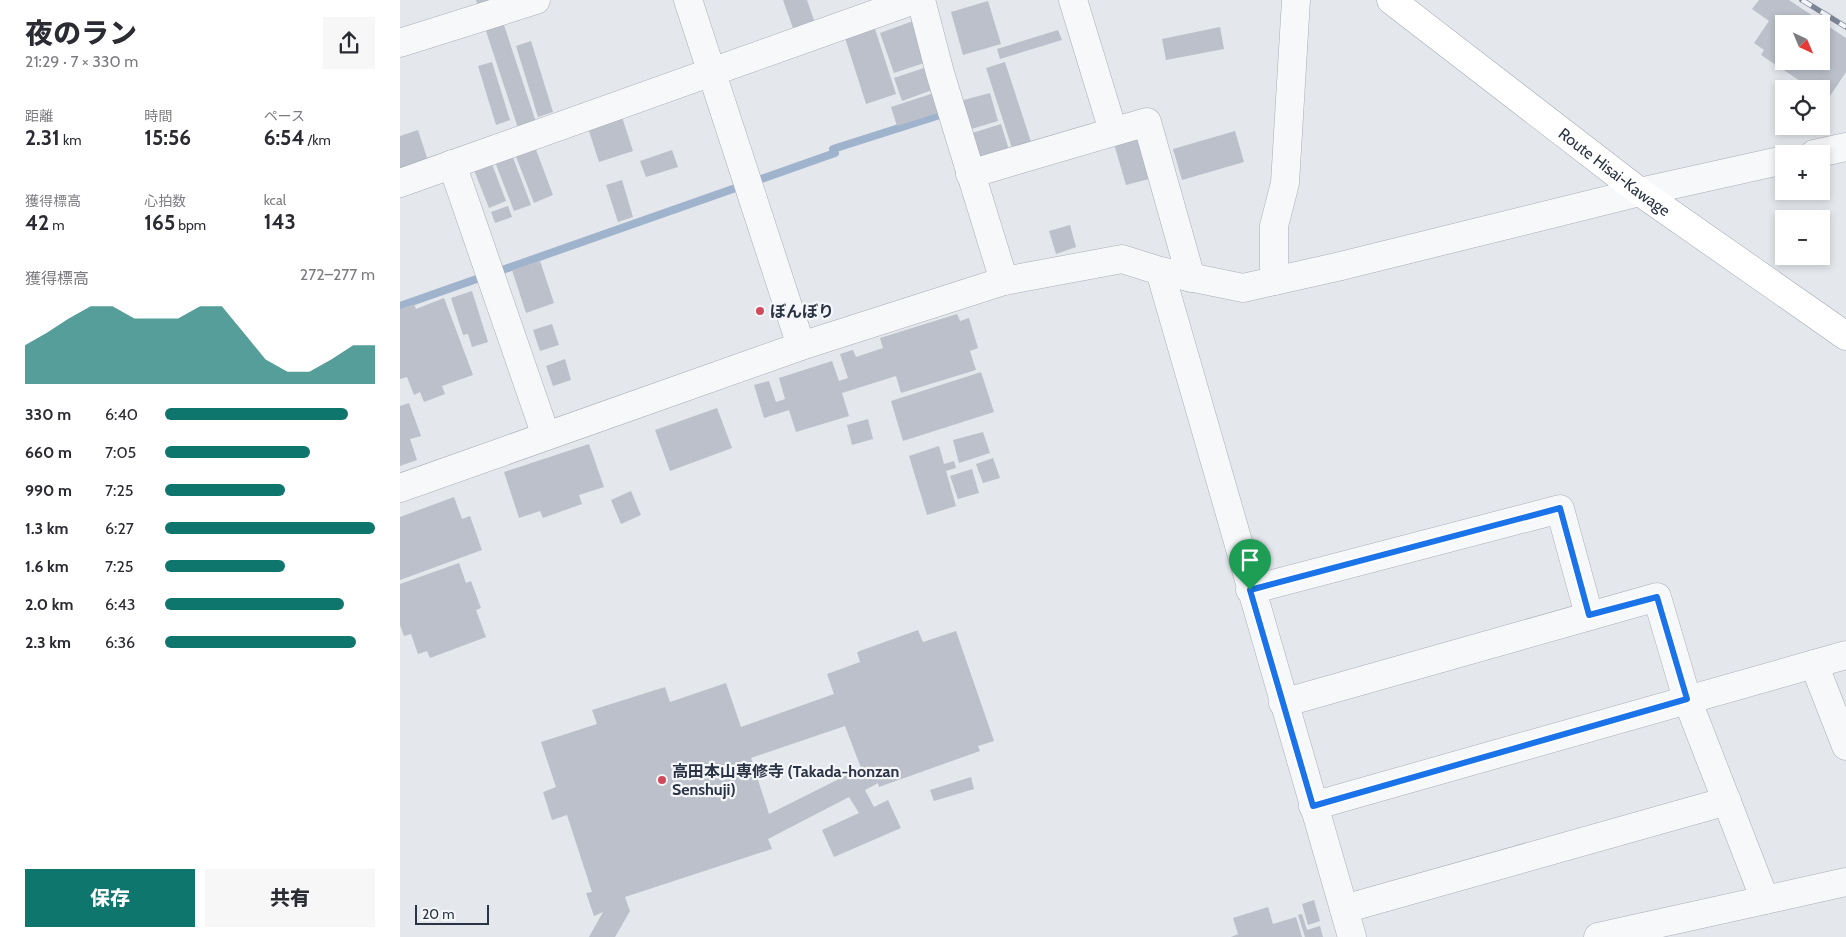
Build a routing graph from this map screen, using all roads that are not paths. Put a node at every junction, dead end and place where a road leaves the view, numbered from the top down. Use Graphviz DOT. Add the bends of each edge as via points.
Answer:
graph roads {
  1 [pos="536,0"];
  2 [pos="688,0"];
  3 [pos="914,0"];
  4 [pos="921,0"];
  5 [pos="1073,0"];
  6 [pos="1296,0"];
  7 [pos="1391,0"];
  8 [pos="400,43"];
  9 [pos="714,72"];
  10 [pos="1113,131"];
  11 [pos="1846,147"];
  12 [pos="1830,150"];
  13 [pos="1775,162"];
  14 [pos="452,164"];
  15 [pos="970,174"];
  16 [pos="400,183"];
  17 [pos="1640,192"];
  18 [pos="1160,271"];
  19 [pos="1191,278"];
  20 [pos="1004,281"];
  21 [pos="1274,281"];
  22 [pos="1846,336"];
  23 [pos="801,346"];
  24 [pos="546,436"];
  25 [pos="400,488"];
  26 [pos="1250,590"];
  27 [pos="1589,615"];
  28 [pos="1846,655"];
  29 [pos="1814,664"];
  30 [pos="1687,699"];
  31 [pos="1283,703"];
  32 [pos="1846,746"];
  33 [pos="1726,801"];
  34 [pos="1313,806"];
  35 [pos="1846,882"];
  36 [pos="1765,900"];
  37 [pos="1344,909"];
  38 [pos="1352,937"];
  39 [pos="1598,937"];
  1 -- 8 [label="street"];
  2 -- 9 [label="street"];
  3 -- 9 [label="street"];
  4 -- 15 [label="street"];
  5 -- 10 [label="street"];
  6 -- 21 [label="street" via="1284,183 1274,226"];
  7 -- 17 [label="main road, Route Hisai-Kawage"];
  9 -- 14 [label="street"];
  9 -- 23 [label="street"];
  10 -- 15 [label="street"];
  10 -- 19 [label="street" via="1147,122"];
  11 -- 12 [label="street"];
  13 -- 17 [label="street"];
  14 -- 16 [label="street"];
  14 -- 24 [label="street"];
  15 -- 20 [label="street"];
  17 -- 21 [label="street"];
  17 -- 22 [label="main road, Route Hisai-Kawage"];
  18 -- 19 [label="street"];
  18 -- 20 [label="street" via="1122,259"];
  18 -- 26 [label="street"];
  19 -- 21 [label="street" via="1243,288"];
  20 -- 23 [label="street"];
  23 -- 24 [label="street"];
  24 -- 25 [label="street"];
  26 -- 27 [label="street" via="1560,508"];
  26 -- 31 [label="street"];
  27 -- 30 [label="street" via="1657,597"];
  27 -- 31 [label="street"];
  28 -- 29 [label="street"];
  29 -- 30 [label="street"];
  29 -- 32 [label="street"];
  30 -- 33 [label="street"];
  30 -- 34 [label="street"];
  31 -- 34 [label="street"];
  33 -- 36 [label="street"];
  33 -- 37 [label="street"];
  34 -- 37 [label="street"];
  35 -- 36 [label="street"];
  36 -- 39 [label="street"];
  37 -- 38 [label="street"];
}
